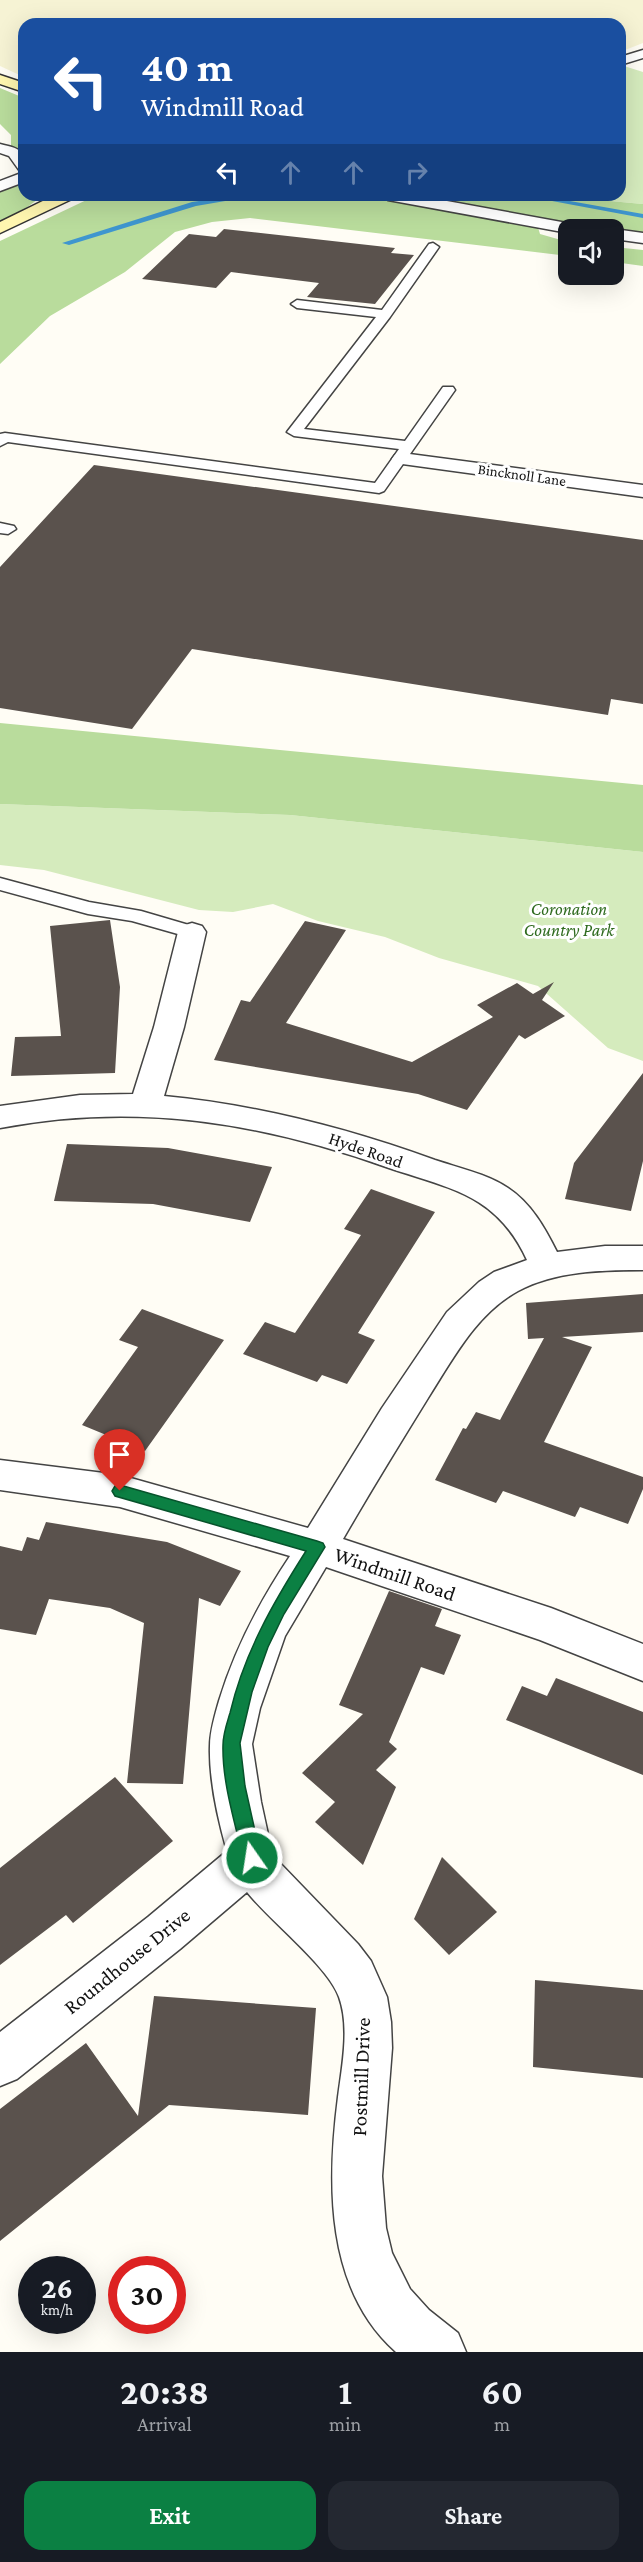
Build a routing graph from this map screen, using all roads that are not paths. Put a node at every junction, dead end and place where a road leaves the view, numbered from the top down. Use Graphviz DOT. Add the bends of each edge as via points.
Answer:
graph roads {
  1 [pos="643,54"];
  2 [pos="626,59"];
  3 [pos="0,79"];
  4 [pos="18,86"];
  5 [pos="0,148"];
  6 [pos="18,158"];
  7 [pos="18,179"];
  8 [pos="0,186"];
  9 [pos="56,201"];
  10 [pos="421,201"];
  11 [pos="558,226"];
  12 [pos="0,228"];
  13 [pos="624,235"];
  14 [pos="643,238"];
  15 [pos="434,247"];
  16 [pos="297,304"];
  17 [pos="385,314"];
  18 [pos="448,390"];
  19 [pos="0,442"];
  20 [pos="406,453"];
  21 [pos="643,491"];
  22 [pos="0,884"];
  23 [pos="192,932"];
  24 [pos="146,1104"];
  25 [pos="0,1117"];
  26 [pos="643,1258"];
  27 [pos="546,1265"];
  28 [pos="0,1475"];
  29 [pos="317,1547"];
  30 [pos="643,1663"];
  31 [pos="252,1858"];
  32 [pos="0,2062"];
  33 [pos="439,2352"];
  1 -- 2 [label="street"];
  3 -- 4 [label="street"];
  5 -- 6 [label="street"];
  7 -- 8 [label="street"];
  9 -- 12 [label="street"];
  10 -- 11 [label="street"];
  13 -- 14 [label="street"];
  15 -- 17 [label="lane"];
  16 -- 17 [label="lane"];
  17 -- 20 [label="lane" via="294,432"];
  18 -- 20 [label="lane"];
  19 -- 20 [label="lane" via="5,437 379,488"];
  20 -- 21 [label="street, Bincknoll Lane"];
  22 -- 23 [label="lane"];
  23 -- 24 [label="street"];
  24 -- 25 [label="street, Hyde Road" via="69,1105"];
  24 -- 27 [label="street, Hyde Road" via="316,1133 484,1189 504,1198 533,1236"];
  26 -- 27 [label="street"];
  27 -- 29 [label="street" via="493,1289 456,1324"];
  28 -- 29 [label="street, Windmill Road" via="120,1491"];
  29 -- 30 [label="street, Windmill Road" via="551,1626"];
  29 -- 31 [label="street, Postmill Drive" via="260,1646 243,1692 231,1743"];
  31 -- 32 [label="street, Roundhouse Drive"];
  31 -- 33 [label="street, Postmill Drive" via="273,1889 348,1968 362,1996 367,2031 358,2132 361,2232 372,2273 387,2302 411,2331"];
}
